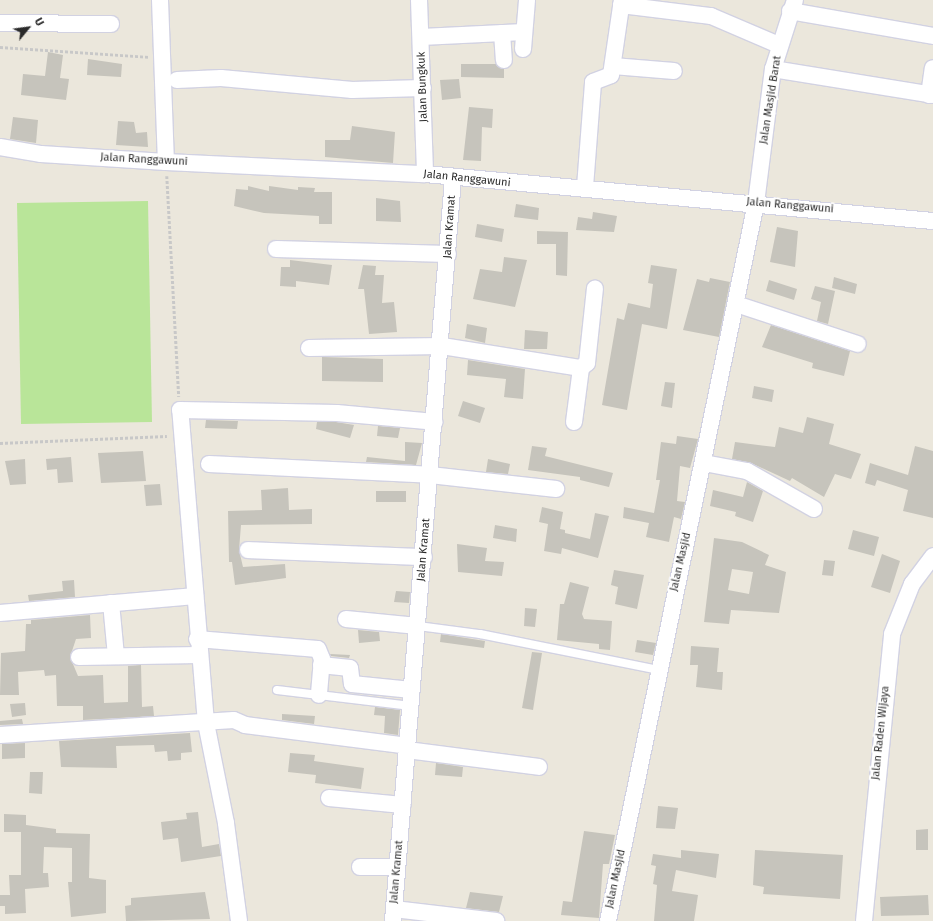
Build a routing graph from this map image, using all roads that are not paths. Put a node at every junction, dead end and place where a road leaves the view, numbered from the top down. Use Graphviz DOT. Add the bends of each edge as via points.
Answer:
graph roads {
  1 [pos="160,0"];
  2 [pos="419,0"];
  3 [pos="526,0"];
  4 [pos="621,3"];
  5 [pos="792,6"];
  6 [pos="0,23"];
  7 [pos="111,24"];
  8 [pos="524,32"];
  9 [pos="502,33"];
  10 [pos="933,36"];
  11 [pos="421,37"];
  12 [pos="779,45"];
  13 [pos="523,49"];
  14 [pos="504,60"];
  15 [pos="613,66"];
  16 [pos="933,68"];
  17 [pos="773,69"];
  18 [pos="674,71"];
  19 [pos="177,80"];
  20 [pos="424,88"];
  21 [pos="931,95"];
  22 [pos="0,147"];
  23 [pos="174,162"];
  24 [pos="425,174"];
  25 [pos="453,178"];
  26 [pos="585,187"];
  27 [pos="756,203"];
  28 [pos="933,221"];
  29 [pos="276,249"];
  30 [pos="448,254"];
  31 [pos="596,288"];
  32 [pos="736,304"];
  33 [pos="858,344"];
  34 [pos="442,346"];
  35 [pos="309,348"];
  36 [pos="581,368"];
  37 [pos="435,422"];
  38 [pos="574,422"];
  39 [pos="704,463"];
  40 [pos="209,464"];
  41 [pos="430,475"];
  42 [pos="556,489"];
  43 [pos="814,510"];
  44 [pos="248,550"];
  45 [pos="933,556"];
  46 [pos="424,557"];
  47 [pos="195,596"];
  48 [pos="111,603"];
  49 [pos="0,613"];
  50 [pos="346,619"];
  51 [pos="418,626"];
  52 [pos="202,640"];
  53 [pos="199,655"];
  54 [pos="116,656"];
  55 [pos="79,657"];
  56 [pos="321,665"];
  57 [pos="659,670"];
  58 [pos="277,690"];
  59 [pos="319,695"];
  60 [pos="412,698"];
  61 [pos="206,723"];
  62 [pos="0,735"];
  63 [pos="407,748"];
  64 [pos="539,767"];
  65 [pos="329,798"];
  66 [pos="403,805"];
  67 [pos="360,867"];
  68 [pos="398,867"];
  69 [pos="393,915"];
  70 [pos="239,921"];
  71 [pos="496,921"];
  72 [pos="608,921"];
  73 [pos="864,921"];
  1 -- 23 [label="street" via="162,57"];
  2 -- 11 [label="street, Jalan Bungkuk"];
  3 -- 8 [label="street"];
  4 -- 12 [label="street" via="717,17"];
  4 -- 15 [label="street"];
  5 -- 10 [label="street"];
  5 -- 12 [label="street, Jalan Masjid Barat"];
  6 -- 7 [label="street"];
  8 -- 9 [label="street"];
  8 -- 13 [label="street"];
  9 -- 11 [label="street"];
  9 -- 14 [label="street"];
  11 -- 20 [label="street, Jalan Bungkuk"];
  12 -- 17 [label="street, Jalan Masjid Barat"];
  15 -- 18 [label="street"];
  15 -- 26 [label="street" via="610,77 593,82"];
  16 -- 21 [label="street"];
  17 -- 21 [label="street"];
  17 -- 27 [label="street, Jalan Masjid Barat"];
  19 -- 20 [label="street" via="221,78 352,90"];
  20 -- 24 [label="street, Jalan Bungkuk"];
  22 -- 23 [label="street, Jalan Ranggawuni"];
  23 -- 24 [label="street, Jalan Ranggawuni"];
  24 -- 25 [label="street, Jalan Ranggawuni"];
  25 -- 26 [label="street, Jalan Ranggawuni"];
  25 -- 30 [label="street, Jalan Kramat"];
  26 -- 27 [label="street, Jalan Ranggawuni"];
  27 -- 28 [label="street, Jalan Ranggawuni"];
  27 -- 32 [label="street, Jalan Masjid"];
  29 -- 30 [label="street"];
  30 -- 34 [label="street, Jalan Kramat"];
  31 -- 36 [label="street" via="587,363"];
  32 -- 33 [label="street"];
  32 -- 39 [label="street, Jalan Masjid"];
  34 -- 35 [label="street"];
  34 -- 36 [label="street"];
  34 -- 37 [label="street, Jalan Kramat"];
  36 -- 38 [label="street"];
  37 -- 41 [label="street, Jalan Kramat"];
  37 -- 47 [label="street" via="337,413 185,410 183,435"];
  39 -- 43 [label="street" via="747,471"];
  39 -- 57 [label="street, Jalan Masjid"];
  40 -- 41 [label="street"];
  41 -- 42 [label="street"];
  41 -- 46 [label="street, Jalan Kramat"];
  44 -- 46 [label="street"];
  45 -- 73 [label="street, Jalan Raden Wijaya" via="912,584 892,634"];
  46 -- 51 [label="street, Jalan Kramat"];
  47 -- 48 [label="street"];
  47 -- 52 [label="street"];
  48 -- 49 [label="street"];
  48 -- 54 [label="street"];
  50 -- 51 [label="street"];
  51 -- 57 [label="lane" via="480,634"];
  51 -- 60 [label="street, Jalan Kramat"];
  52 -- 53 [label="street"];
  52 -- 56 [label="street" via="318,649"];
  53 -- 54 [label="street"];
  53 -- 61 [label="street"];
  54 -- 55 [label="street"];
  56 -- 59 [label="street"];
  56 -- 60 [label="street" via="350,668 352,684"];
  57 -- 72 [label="street, Jalan Masjid"];
  58 -- 59 [label="lane"];
  59 -- 60 [label="lane"];
  60 -- 63 [label="street, Jalan Kramat"];
  61 -- 62 [label="street"];
  61 -- 63 [label="street" via="229,721"];
  61 -- 70 [label="street" via="226,823"];
  63 -- 64 [label="street"];
  63 -- 66 [label="street, Jalan Kramat"];
  65 -- 66 [label="street"];
  66 -- 68 [label="street, Jalan Kramat"];
  67 -- 68 [label="street"];
  68 -- 69 [label="street, Jalan Kramat"];
  69 -- 71 [label="street"];
}
